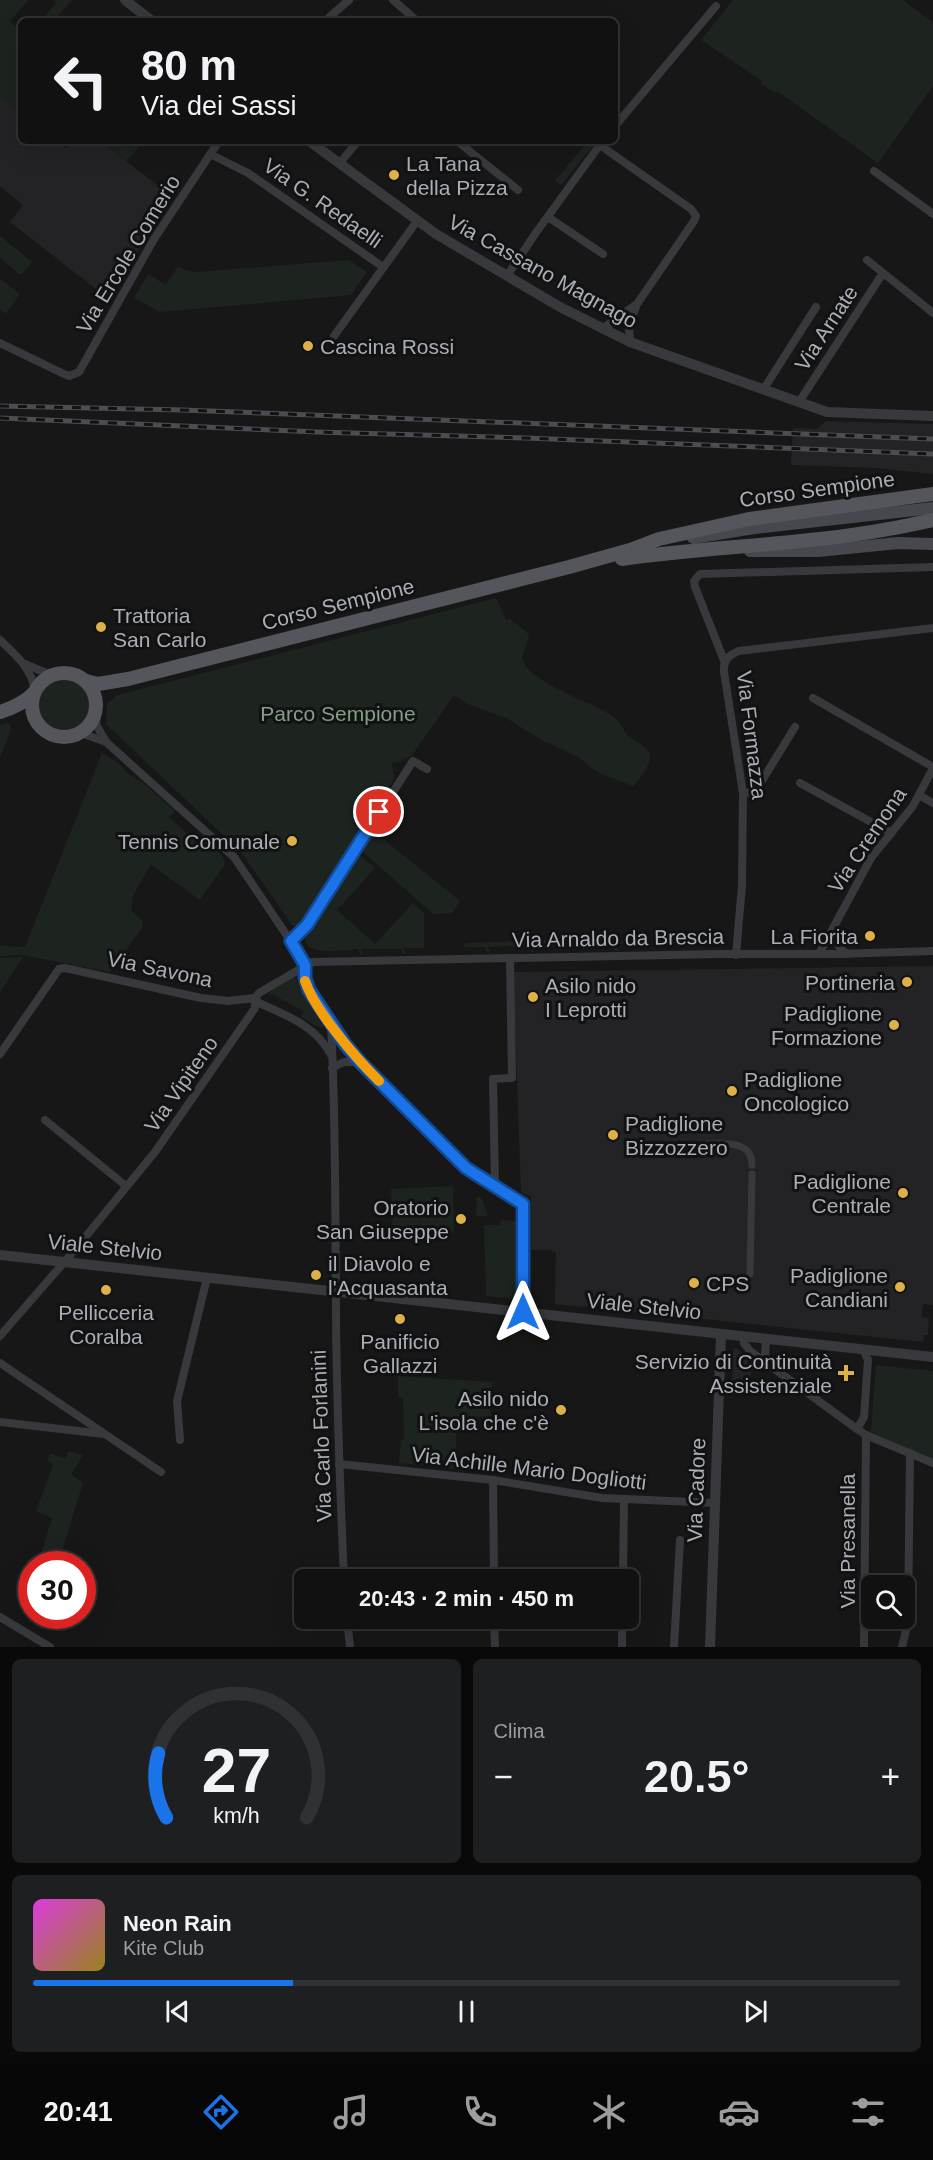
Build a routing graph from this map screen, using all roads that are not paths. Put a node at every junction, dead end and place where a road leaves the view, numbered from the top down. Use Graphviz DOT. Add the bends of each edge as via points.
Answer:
graph roads {
  1 [pos="126,0"];
  2 [pos="349,0"];
  3 [pos="393,0"];
  4 [pos="716,6"];
  5 [pos="148,18"];
  6 [pos="328,18"];
  7 [pos="414,18"];
  8 [pos="618,122"];
  9 [pos="217,144"];
  10 [pos="313,144"];
  11 [pos="356,144"];
  12 [pos="461,144"];
  13 [pos="601,144"];
  14 [pos="603,144"];
  15 [pos="210,154"];
  16 [pos="339,164"];
  17 [pos="874,171"];
  18 [pos="518,190"];
  19 [pos="933,214"];
  20 [pos="548,217"];
  21 [pos="417,221"];
  22 [pos="603,254"];
  23 [pos="867,260"];
  24 [pos="383,267"];
  25 [pos="883,273"];
  26 [pos="507,276"];
  27 [pos="637,304"];
  28 [pos="816,307"];
  29 [pos="933,313"];
  30 [pos="602,329"];
  31 [pos="334,336"];
  32 [pos="630,342"];
  33 [pos="0,343"];
  34 [pos="763,390"];
  35 [pos="799,402"];
  36 [pos="930,415"];
  37 [pos="933,494"];
  38 [pos="933,508"];
  39 [pos="933,520"];
  40 [pos="895,528"];
  41 [pos="933,528"];
  42 [pos="933,544"];
  43 [pos="630,550"];
  44 [pos="686,551"];
  45 [pos="569,567"];
  46 [pos="933,567"];
  47 [pos="933,628"];
  48 [pos="0,640"];
  49 [pos="725,663"];
  50 [pos="25,664"];
  51 [pos="51,675"];
  52 [pos="86,681"];
  53 [pos="117,681"];
  54 [pos="34,692"];
  55 [pos="813,698"];
  56 [pos="96,709"];
  57 [pos="1,712"];
  58 [pos="34,719"];
  59 [pos="795,728"];
  60 [pos="81,733"];
  61 [pos="106,742"];
  62 [pos="933,767"];
  63 [pos="427,769"];
  64 [pos="800,783"];
  65 [pos="743,793"];
  66 [pos="919,795"];
  67 [pos="933,803"];
  68 [pos="891,833"];
  69 [pos="830,933"];
  70 [pos="291,941"];
  71 [pos="933,951"];
  72 [pos="819,954"];
  73 [pos="847,954"];
  74 [pos="736,955"];
  75 [pos="510,958"];
  76 [pos="305,965"];
  77 [pos="255,998"];
  78 [pos="331,1023"];
  79 [pos="308,1027"];
  80 [pos="0,1054"];
  81 [pos="332,1055"];
  82 [pos="360,1062"];
  83 [pos="332,1068"];
  84 [pos="45,1120"];
  85 [pos="707,1144"];
  86 [pos="752,1165"];
  87 [pos="752,1174"];
  88 [pos="126,1186"];
  89 [pos="495,1187"];
  90 [pos="0,1256"];
  91 [pos="63,1262"];
  92 [pos="750,1274"];
  93 [pos="207,1278"];
  94 [pos="336,1292"];
  95 [pos="523,1312"];
  96 [pos="721,1334"];
  97 [pos="0,1336"];
  98 [pos="744,1336"];
  99 [pos="766,1339"];
  100 [pos="863,1349"];
  101 [pos="933,1357"];
  102 [pos="0,1363"];
  103 [pos="771,1365"];
  104 [pos="0,1422"];
  105 [pos="857,1429"];
  106 [pos="105,1434"];
  107 [pos="866,1435"];
  108 [pos="180,1440"];
  109 [pos="910,1453"];
  110 [pos="933,1463"];
  111 [pos="339,1464"];
  112 [pos="161,1472"];
  113 [pos="493,1480"];
  114 [pos="624,1499"];
  115 [pos="715,1503"];
  116 [pos="680,1540"];
  117 [pos="344,1569"];
  118 [pos="494,1569"];
  119 [pos="623,1569"];
  120 [pos="0,1617"];
  121 [pos="348,1629"];
  122 [pos="494,1629"];
  123 [pos="622,1629"];
  124 [pos="50,1647"];
  125 [pos="350,1647"];
  126 [pos="495,1647"];
  127 [pos="622,1647"];
  128 [pos="674,1647"];
  129 [pos="710,1647"];
  130 [pos="864,1647"];
  131 [pos="902,1647"];
  1 -- 5 [label="street"];
  2 -- 6 [label="street"];
  3 -- 7 [label="street"];
  4 -- 8 [label="street"];
  9 -- 15 [label="street, Via Ercole Comerio"];
  10 -- 16 [label="street, Via Cassano Magnago"];
  11 -- 16 [label="street"];
  12 -- 18 [label="street"];
  13 -- 20 [label="street"];
  14 -- 27 [label="street" via="691,208 696,216"];
  15 -- 24 [label="street, Via G. Redaelli" via="248,172"];
  15 -- 33 [label="street, Via Ercole Comerio" via="154,239 79,372 69,376"];
  16 -- 21 [label="street, Via Cassano Magnago"];
  17 -- 19 [label="street"];
  20 -- 22 [label="street"];
  20 -- 26 [label="street"];
  21 -- 24 [label="street"];
  21 -- 26 [label="street, Via Cassano Magnago"];
  23 -- 25 [label="street"];
  24 -- 31 [label="street"];
  25 -- 29 [label="street"];
  25 -- 35 [label="street, Via Arnate"];
  26 -- 30 [label="street, Via Cassano Magnago"];
  27 -- 30 [label="street"];
  27 -- 32 [label="street" via="629,326"];
  28 -- 34 [label="street"];
  30 -- 32 [label="street, Via Cassano Magnago"];
  32 -- 34 [label="street, Via Cassano Magnago"];
  34 -- 35 [label="street, Via Cassano Magnago"];
  35 -- 36 [label="street, Via Cassano Magnago" via="827,412"];
  37 -- 43 [label="main road, Corso Sempione" via="750,519 659,539"];
  38 -- 43 [label="main road" via="754,528"];
  39 -- 40 [label="main road, Corso Sempione"];
  40 -- 41 [label="main road"];
  40 -- 44 [label="main road, Corso Sempione"];
  42 -- 44 [label="main road" via="898,543 818,551"];
  43 -- 45 [label="main road, Corso Sempione"];
  44 -- 45 [label="main road, Corso Sempione"];
  45 -- 53 [label="main road, Corso Sempione"];
  46 -- 49 [label="street" via="700,574 694,581 695,587"];
  47 -- 49 [label="street, Via Formazza" via="740,651"];
  48 -- 50 [label="street"];
  49 -- 65 [label="street, Via Formazza"];
  50 -- 51 [label="street"];
  50 -- 54 [label="street" via="34,681"];
  51 -- 52 [label="main road" via="76,675"];
  51 -- 54 [label="main road"];
  52 -- 53 [label="main road, Corso Sempione"];
  52 -- 56 [label="main road" via="93,691"];
  53 -- 56 [label="main road"];
  54 -- 57 [label="main road" via="27,700"];
  54 -- 58 [label="main road"];
  55 -- 62 [label="street"];
  56 -- 60 [label="main road" via="89,726"];
  56 -- 61 [label="street" via="97,726"];
  57 -- 58 [label="main road"];
  58 -- 60 [label="main road" via="54,737 68,738"];
  59 -- 65 [label="street" via="757,789"];
  60 -- 61 [label="street"];
  61 -- 70 [label="street" via="234,857"];
  62 -- 66 [label="street, Via Cremona"];
  63 -- 70 [label="street" via="413,761 307,925"];
  64 -- 68 [label="street"];
  65 -- 74 [label="street, Via Formazza"];
  66 -- 67 [label="street"];
  66 -- 68 [label="street, Via Cremona"];
  68 -- 69 [label="street, Via Cremona" via="871,858"];
  69 -- 72 [label="street, Via Cremona"];
  69 -- 73 [label="street"];
  70 -- 76 [label="street"];
  71 -- 73 [label="street, Via Arnaldo da Brescia"];
  72 -- 73 [label="street, Via Arnaldo da Brescia"];
  72 -- 74 [label="street, Via Arnaldo da Brescia"];
  74 -- 75 [label="street, Via Arnaldo da Brescia"];
  75 -- 76 [label="street, Via Arnaldo da Brescia"];
  75 -- 89 [label="street" via="512,1078 493,1079"];
  76 -- 77 [label="street"];
  76 -- 78 [label="street" via="306,984"];
  77 -- 79 [label="street"];
  77 -- 80 [label="street, Via Savona" via="201,998 59,969"];
  77 -- 88 [label="street, Via Vipiteno" via="255,1008 155,1152"];
  78 -- 79 [label="street" via="323,1031"];
  78 -- 81 [label="street, Via Carlo Forlanini"];
  78 -- 82 [label="street"];
  79 -- 81 [label="street"];
  81 -- 83 [label="street, Via Carlo Forlanini"];
  82 -- 83 [label="street" via="344,1062"];
  82 -- 89 [label="street" via="466,1168"];
  83 -- 94 [label="street, Via Carlo Forlanini" via="336,1120"];
  84 -- 88 [label="street"];
  85 -- 86 [label="street" via="742,1146 750,1154"];
  87 -- 92 [label="street"];
  88 -- 91 [label="street, Via Vipiteno"];
  89 -- 95 [label="street" via="524,1207"];
  90 -- 91 [label="street, Viale Stelvio"];
  91 -- 93 [label="street, Viale Stelvio"];
  91 -- 97 [label="street, Via Vipiteno"];
  93 -- 94 [label="street, Viale Stelvio"];
  93 -- 108 [label="street" via="177,1401"];
  94 -- 95 [label="street, Viale Stelvio"];
  94 -- 111 [label="street, Via Carlo Forlanini"];
  95 -- 96 [label="street, Viale Stelvio"];
  96 -- 98 [label="street, Viale Stelvio"];
  96 -- 115 [label="street, Via Cadore"];
  98 -- 99 [label="street, Viale Stelvio"];
  98 -- 103 [label="street" via="750,1351"];
  99 -- 100 [label="street, Viale Stelvio"];
  99 -- 103 [label="street" via="765,1354"];
  100 -- 101 [label="street, Viale Stelvio"];
  100 -- 105 [label="street" via="868,1360 864,1417"];
  102 -- 106 [label="street"];
  103 -- 105 [label="street"];
  104 -- 106 [label="street"];
  105 -- 107 [label="street"];
  106 -- 112 [label="street"];
  107 -- 109 [label="street"];
  107 -- 130 [label="street, Via Presanella"];
  109 -- 110 [label="street"];
  109 -- 131 [label="street" via="908,1622"];
  111 -- 113 [label="street, Via Achille Mario Dogliotti"];
  111 -- 117 [label="street, Via Carlo Forlanini"];
  113 -- 114 [label="street, Via Achille Mario Dogliotti"];
  113 -- 118 [label="street"];
  114 -- 115 [label="street, Via Achille Mario Dogliotti"];
  114 -- 119 [label="street"];
  115 -- 129 [label="street, Via Cadore"];
  116 -- 128 [label="street"];
  120 -- 124 [label="street"];
  121 -- 125 [label="street"];
  122 -- 126 [label="street"];
  123 -- 127 [label="street"];
}
